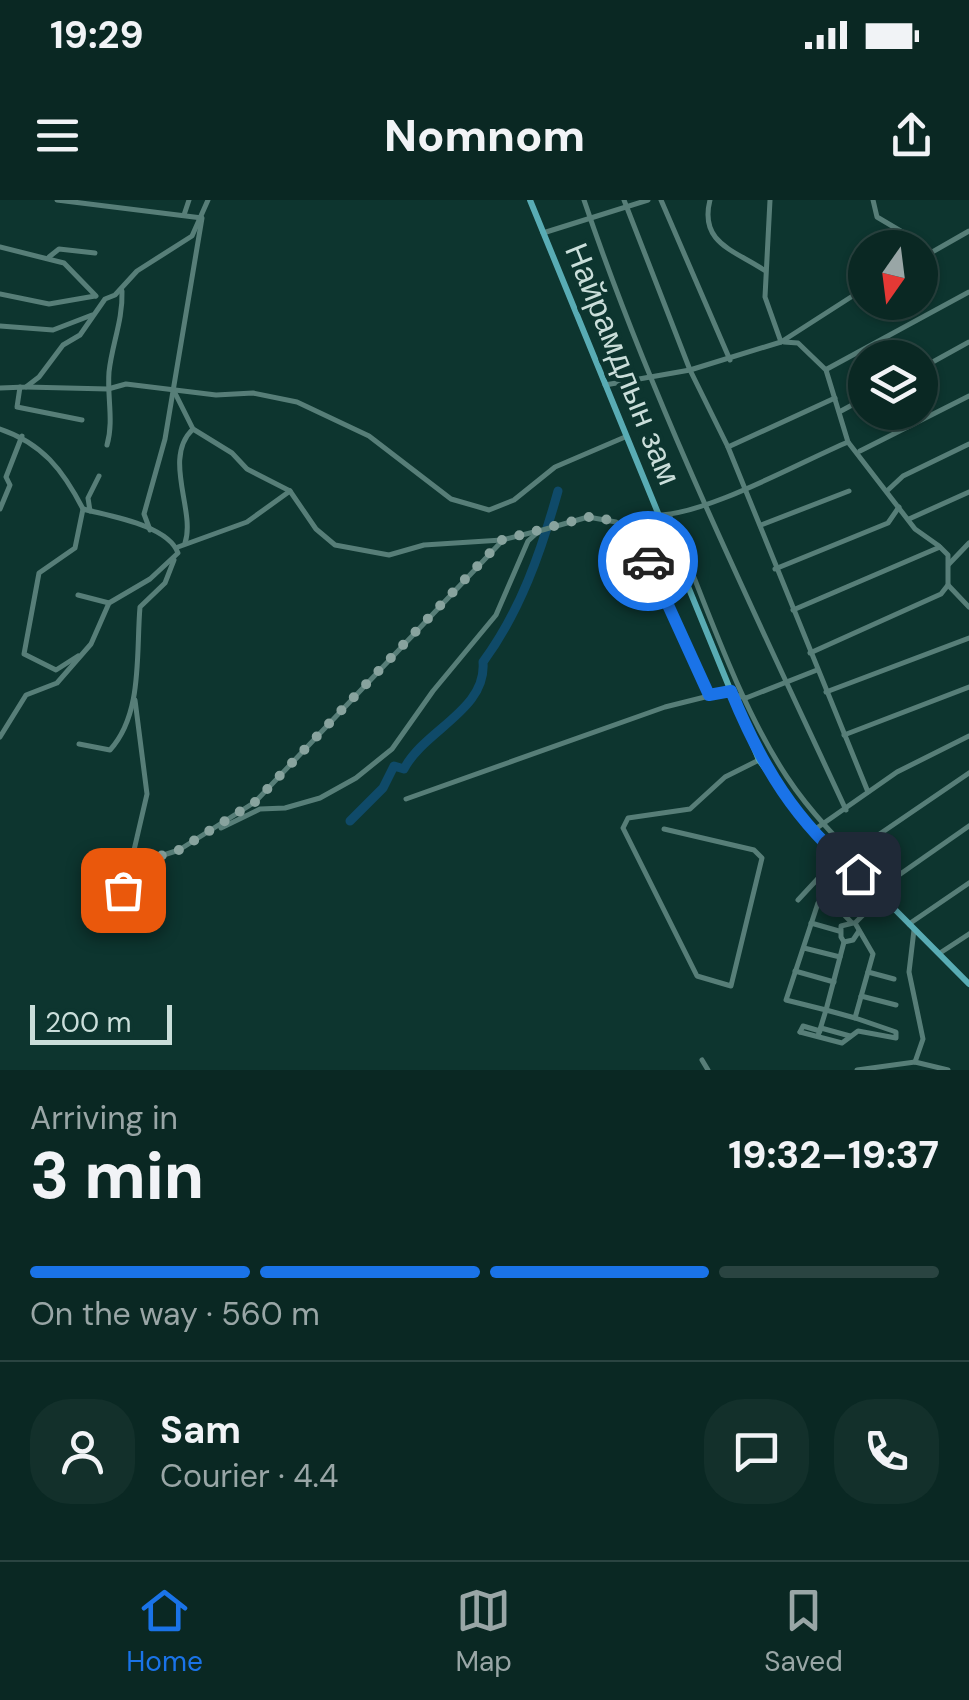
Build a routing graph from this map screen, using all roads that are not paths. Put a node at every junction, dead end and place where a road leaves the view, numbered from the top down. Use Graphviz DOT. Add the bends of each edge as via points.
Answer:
graph roads {
  1 [pos="56,200"];
  2 [pos="189,200"];
  3 [pos="208,200"];
  4 [pos="530,200"];
  5 [pos="584,200"];
  6 [pos="648,200"];
  7 [pos="662,200"];
  8 [pos="710,200"];
  9 [pos="770,200"];
  10 [pos="873,200"];
  11 [pos="626,204"];
  12 [pos="184,215"];
  13 [pos="202,218"];
  14 [pos="590,220"];
  15 [pos="899,230"];
  16 [pos="969,231"];
  17 [pos="543,233"];
  18 [pos="0,247"];
  19 [pos="938,248"];
  20 [pos="95,253"];
  21 [pos="49,257"];
  22 [pos="764,270"];
  23 [pos="122,289"];
  24 [pos="969,292"];
  25 [pos="0,294"];
  26 [pos="96,296"];
  27 [pos="105,298"];
  28 [pos="848,299"];
  29 [pos="92,315"];
  30 [pos="0,326"];
  31 [pos="781,342"];
  32 [pos="969,342"];
  33 [pos="938,359"];
  34 [pos="730,360"];
  35 [pos="690,370"];
  36 [pos="826,370"];
  37 [pos="654,378"];
  38 [pos="602,384"];
  39 [pos="23,387"];
  40 [pos="0,388"];
  41 [pos="172,388"];
  42 [pos="108,389"];
  43 [pos="969,396"];
  44 [pos="836,398"];
  45 [pos="848,406"];
  46 [pos="841,410"];
  47 [pos="82,420"];
  48 [pos="0,428"];
  49 [pos="193,430"];
  50 [pos="22,436"];
  51 [pos="625,437"];
  52 [pos="848,442"];
  53 [pos="969,444"];
  54 [pos="106,446"];
  55 [pos="728,447"];
  56 [pos="859,452"];
  57 [pos="99,476"];
  58 [pos="744,486"];
  59 [pos="849,490"];
  60 [pos="888,490"];
  61 [pos="290,491"];
  62 [pos="969,492"];
  63 [pos="708,503"];
  64 [pos="899,507"];
  65 [pos="0,509"];
  66 [pos="86,510"];
  67 [pos="657,515"];
  68 [pos="670,517"];
  69 [pos="908,520"];
  70 [pos="761,525"];
  71 [pos="150,530"];
  72 [pos="540,530"];
  73 [pos="502,540"];
  74 [pos="969,543"];
  75 [pos="181,546"];
  76 [pos="940,547"];
  77 [pos="175,557"];
  78 [pos="949,564"];
  79 [pos="775,569"];
  80 [pos="948,585"];
  81 [pos="78,594"];
  82 [pos="109,603"];
  83 [pos="969,607"];
  84 [pos="793,610"];
  85 [pos="969,638"];
  86 [pos="810,653"];
  87 [pos="80,654"];
  88 [pos="817,670"];
  89 [pos="784,683"];
  90 [pos="969,686"];
  91 [pos="731,691"];
  92 [pos="826,692"];
  93 [pos="134,694"];
  94 [pos="709,695"];
  95 [pos="747,698"];
  96 [pos="761,725"];
  97 [pos="746,730"];
  98 [pos="844,735"];
  99 [pos="969,736"];
  100 [pos="0,738"];
  101 [pos="79,744"];
  102 [pos="760,760"];
  103 [pos="969,773"];
  104 [pos="868,792"];
  105 [pos="406,799"];
  106 [pos="846,810"];
  107 [pos="969,826"];
  108 [pos="818,827"];
  109 [pos="221,828"];
  110 [pos="664,829"];
  111 [pos="853,856"];
  112 [pos="844,862"];
  113 [pos="969,883"];
  114 [pos="125,885"];
  115 [pos="884,886"];
  116 [pos="879,894"];
  117 [pos="798,900"];
  118 [pos="116,901"];
  119 [pos="853,922"];
  120 [pos="811,923"];
  121 [pos="912,927"];
  122 [pos="859,930"];
  123 [pos="839,931"];
  124 [pos="969,934"];
  125 [pos="844,942"];
  126 [pos="803,948"];
  127 [pos="940,953"];
  128 [pos="840,957"];
  129 [pos="796,971"];
  130 [pos="868,972"];
  131 [pos="894,979"];
  132 [pos="834,982"];
  133 [pos="969,984"];
  134 [pos="862,996"];
  135 [pos="896,1005"];
  136 [pos="826,1010"];
  137 [pos="856,1019"];
  138 [pos="858,1031"];
  139 [pos="702,1060"];
  140 [pos="915,1062"];
  141 [pos="708,1070"];
  142 [pos="856,1070"];
  143 [pos="948,1070"];
  1 -- 12 [label="street"];
  2 -- 12 [label="street"];
  3 -- 13 [label="street"];
  4 -- 17 [label="main road, Найрамдлын зам"];
  5 -- 14 [label="street"];
  6 -- 11 [label="street"];
  7 -- 34 [label="street"];
  8 -- 22 [label="street" via="705,219 716,242"];
  9 -- 22 [label="street"];
  10 -- 15 [label="street" via="877,216"];
  11 -- 14 [label="street"];
  11 -- 35 [label="street"];
  12 -- 13 [label="street"];
  13 -- 23 [label="street" via="181,247 137,271"];
  13 -- 41 [label="street"];
  14 -- 17 [label="street"];
  14 -- 37 [label="street"];
  16 -- 19 [label="street"];
  17 -- 38 [label="main road, Найрамдлын зам"];
  18 -- 21 [label="street"];
  20 -- 21 [label="street" via="59,249"];
  21 -- 26 [label="street" via="73,269"];
  22 -- 31 [label="street" via="769,315"];
  23 -- 27 [label="street"];
  23 -- 42 [label="street"];
  24 -- 36 [label="street"];
  25 -- 26 [label="street" via="50,304"];
  26 -- 27 [label="street"];
  27 -- 29 [label="street"];
  28 -- 31 [label="street"];
  29 -- 30 [label="street" via="53,330"];
  29 -- 39 [label="street" via="80,335"];
  31 -- 34 [label="street"];
  31 -- 36 [label="street" via="798,343"];
  32 -- 33 [label="street"];
  34 -- 35 [label="street"];
  35 -- 37 [label="street"];
  35 -- 55 [label="street"];
  36 -- 44 [label="street"];
  37 -- 38 [label="street"];
  37 -- 63 [label="street"];
  38 -- 51 [label="main road, Найрамдлын зам"];
  39 -- 40 [label="street"];
  39 -- 42 [label="street"];
  39 -- 47 [label="street" via="18,407"];
  41 -- 42 [label="street"];
  41 -- 49 [label="street"];
  41 -- 51 [label="street" via="253,393 324,411 369,436 452,500 489,510 555,468"];
  41 -- 71 [label="street" via="144,514"];
  42 -- 54 [label="street"];
  43 -- 56 [label="street"];
  44 -- 46 [label="street"];
  44 -- 55 [label="street"];
  45 -- 46 [label="street"];
  46 -- 52 [label="street"];
  48 -- 50 [label="street"];
  49 -- 61 [label="street"];
  49 -- 75 [label="street" via="182,462 188,524"];
  50 -- 65 [label="street"];
  50 -- 66 [label="street" via="58,467"];
  51 -- 67 [label="main road, Найрамдлын зам"];
  52 -- 56 [label="street"];
  52 -- 58 [label="street"];
  53 -- 60 [label="street"];
  55 -- 58 [label="street"];
  56 -- 60 [label="street"];
  57 -- 66 [label="street"];
  58 -- 63 [label="street"];
  58 -- 70 [label="street"];
  59 -- 70 [label="street"];
  60 -- 64 [label="street"];
  61 -- 73 [label="street" via="316,529 353,551 389,554"];
  61 -- 75 [label="street" via="247,522"];
  62 -- 69 [label="street"];
  63 -- 68 [label="street"];
  63 -- 89 [label="street"];
  64 -- 69 [label="street"];
  64 -- 79 [label="street" via="888,523"];
  66 -- 71 [label="street"];
  66 -- 87 [label="street" via="75,548 45,566 33,586 24,654 56,670"];
  67 -- 68 [label="street"];
  67 -- 91 [label="main road, Найрамдлын зам"];
  68 -- 95 [label="street"];
  69 -- 76 [label="street"];
  70 -- 79 [label="street"];
  71 -- 75 [label="street"];
  72 -- 73 [label="street"];
  72 -- 94 [label="street" via="598,517 632,536"];
  72 -- 109 [label="street" via="528,541 496,615 392,749 320,798 260,809"];
  73 -- 109 [label="street" via="255,802"];
  74 -- 78 [label="street"];
  75 -- 77 [label="street"];
  76 -- 78 [label="street"];
  76 -- 84 [label="street"];
  77 -- 82 [label="street"];
  77 -- 93 [label="street" via="168,578 140,608"];
  78 -- 80 [label="street"];
  79 -- 84 [label="street"];
  80 -- 83 [label="street"];
  80 -- 86 [label="street"];
  81 -- 82 [label="street"];
  82 -- 87 [label="street"];
  84 -- 86 [label="street"];
  85 -- 92 [label="street"];
  86 -- 88 [label="street"];
  87 -- 100 [label="street" via="58,684 26,695"];
  88 -- 89 [label="street"];
  88 -- 92 [label="street"];
  89 -- 95 [label="street"];
  89 -- 106 [label="street"];
  90 -- 98 [label="street"];
  91 -- 94 [label="street"];
  91 -- 95 [label="street"];
  91 -- 97 [label="main road, Найрамдлын зам"];
  92 -- 98 [label="street"];
  93 -- 101 [label="street" via="113,748"];
  93 -- 114 [label="street" via="147,794"];
  94 -- 105 [label="street"];
  95 -- 96 [label="street"];
  96 -- 97 [label="street"];
  96 -- 108 [label="street"];
  97 -- 102 [label="main road, Найрамдлын зам"];
  98 -- 104 [label="street"];
  99 -- 104 [label="street"];
  102 -- 108 [label="main road, Найрамдлын зам" via="778,790"];
  102 -- 110 [label="street" via="724,777 690,808 628,818 623,828 697,976 731,986 762,858 754,850"];
  103 -- 111 [label="street"];
  104 -- 106 [label="street"];
  106 -- 108 [label="street"];
  107 -- 115 [label="street"];
  108 -- 111 [label="street"];
  108 -- 112 [label="main road, Найрамдлын зам"];
  109 -- 114 [label="street" via="145,861"];
  111 -- 112 [label="street"];
  111 -- 115 [label="street"];
  112 -- 116 [label="main road, Найрамдлын зам"];
  112 -- 117 [label="street" via="824,872"];
  113 -- 121 [label="street"];
  114 -- 118 [label="street"];
  115 -- 116 [label="street"];
  116 -- 119 [label="street"];
  116 -- 121 [label="main road, Найрамдлын зам"];
  119 -- 120 [label="street" via="824,900"];
  119 -- 122 [label="street"];
  119 -- 123 [label="street"];
  120 -- 123 [label="street"];
  120 -- 126 [label="street"];
  121 -- 127 [label="main road, Найрамдлын зам"];
  121 -- 140 [label="street" via="909,972 923,1039"];
  122 -- 125 [label="street" via="856,939"];
  122 -- 130 [label="street" via="873,951"];
  123 -- 125 [label="street"];
  124 -- 127 [label="street"];
  125 -- 128 [label="street"];
  126 -- 128 [label="street"];
  126 -- 129 [label="street"];
  127 -- 133 [label="main road, Найрамдлын зам"];
  128 -- 132 [label="street"];
  129 -- 132 [label="street"];
  129 -- 136 [label="street" via="786,1000"];
  130 -- 131 [label="street"];
  130 -- 134 [label="street"];
  132 -- 136 [label="street"];
  134 -- 135 [label="street"];
  134 -- 137 [label="street"];
  136 -- 137 [label="street"];
  136 -- 138 [label="street" via="820,1032"];
  137 -- 138 [label="street"];
  137 -- 138 [label="street" via="898,1034 895,1039"];
  139 -- 141 [label="street"];
  140 -- 142 [label="street"];
  140 -- 143 [label="street"];
}
